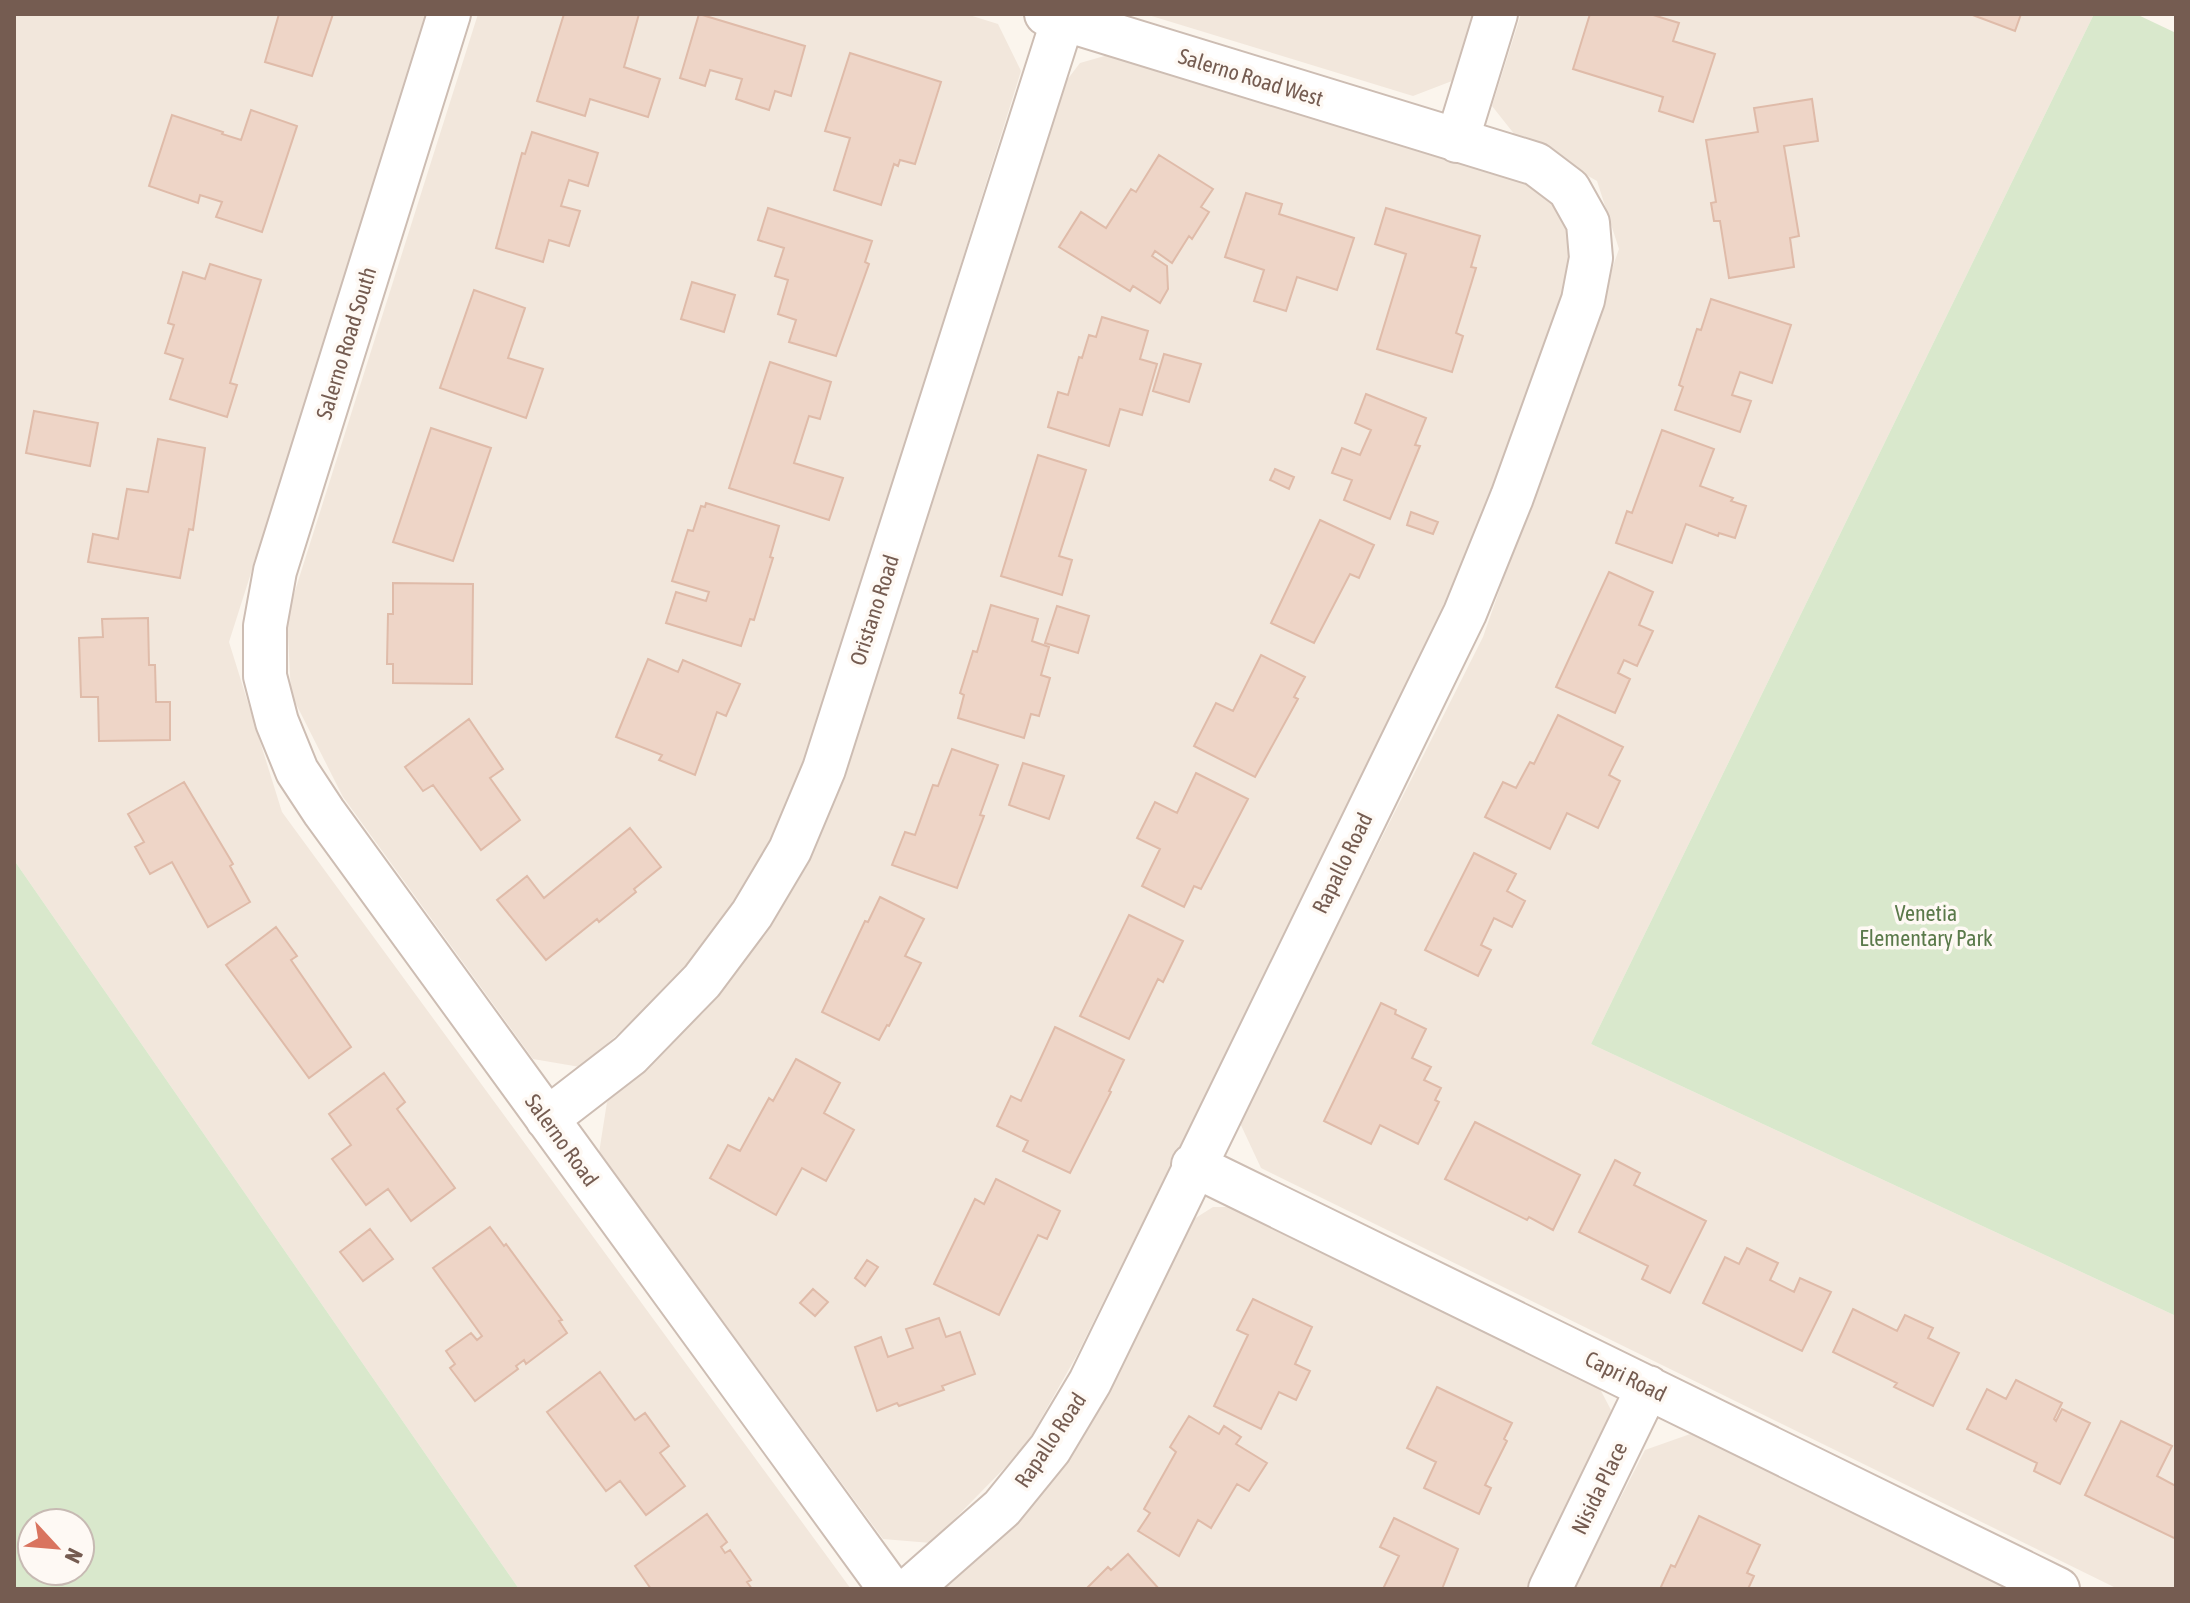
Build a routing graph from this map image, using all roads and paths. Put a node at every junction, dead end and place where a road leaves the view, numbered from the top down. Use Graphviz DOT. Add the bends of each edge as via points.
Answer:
graph roads {
  1 [pos="449,14"];
  2 [pos="1496,14"];
  3 [pos="1055,17"];
  4 [pos="1457,141"];
  5 [pos="265,676"];
  6 [pos="547,1119"];
  7 [pos="1193,1165"];
  8 [pos="1648,1387"];
  9 [pos="890,1589"];
  10 [pos="910,1589"];
  11 [pos="1550,1589"];
  12 [pos="2058,1589"];
  1 -- 5 [label="street, Salerno Road South" via="275,571 265,626"];
  2 -- 4 [label="street"];
  3 -- 4 [label="street, Salerno Road West"];
  3 -- 6 [label="street, Oristano Road" via="824,769 790,850 752,914 702,981 630,1055"];
  4 -- 7 [label="street, Rapallo Road" via="1536,164 1569,189 1588,223 1591,258 1583,300 1465,613"];
  5 -- 6 [label="street, Salerno Road" via="297,771"];
  6 -- 9 [label="street, Salerno Road"];
  7 -- 8 [label="street, Capri Road"];
  7 -- 10 [label="street, Rapallo Road" via="1090,1382 1050,1449 1002,1508"];
  8 -- 11 [label="street, Nisida Place"];
  8 -- 12 [label="street, Capri Road"];
}
